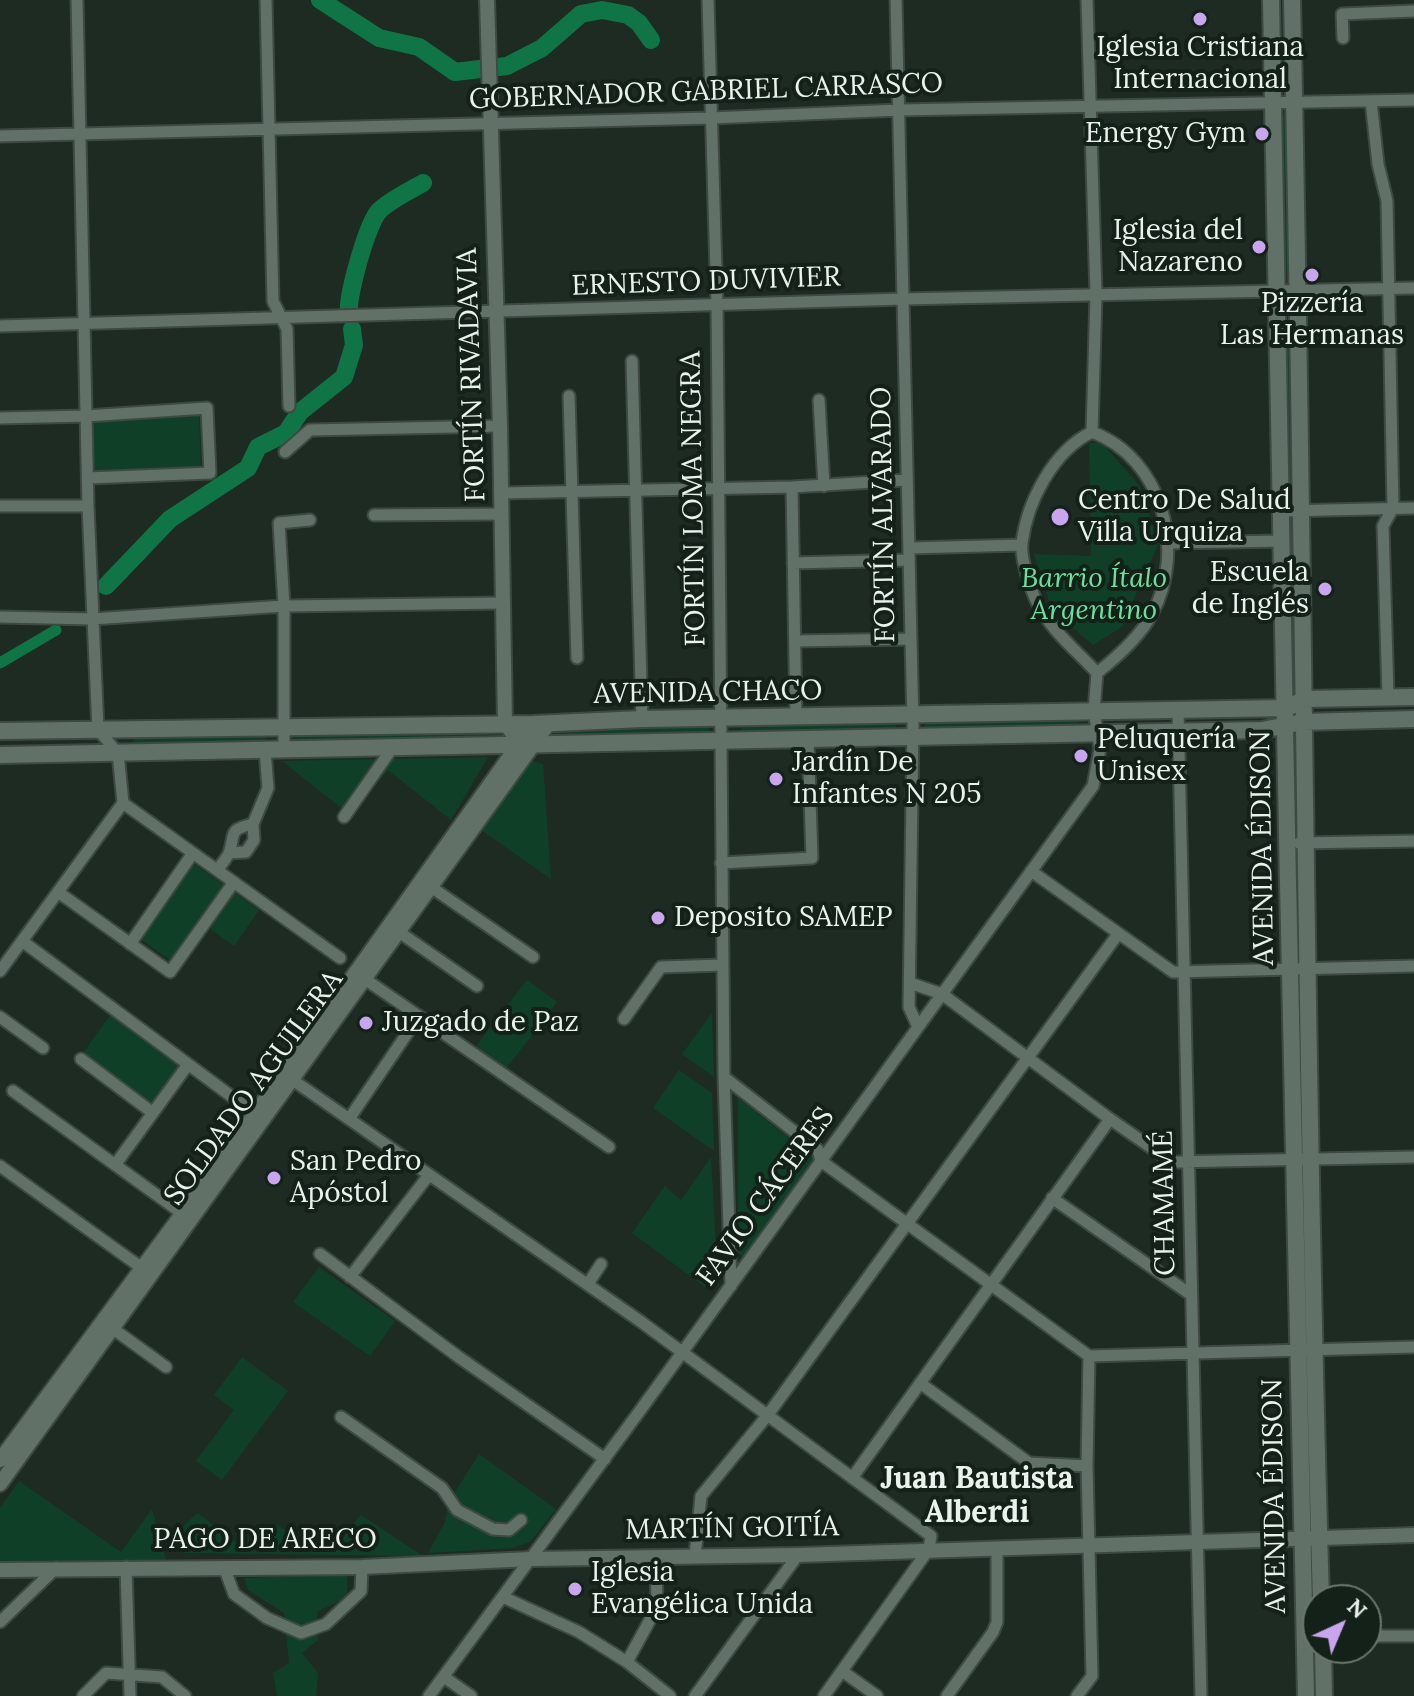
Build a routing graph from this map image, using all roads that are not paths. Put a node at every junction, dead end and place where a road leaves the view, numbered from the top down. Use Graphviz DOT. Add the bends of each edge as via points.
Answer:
graph roads {
  1 [pos="77,0"];
  2 [pos="266,0"];
  3 [pos="487,0"];
  4 [pos="708,0"];
  5 [pos="896,0"];
  6 [pos="1087,0"];
  7 [pos="1271,0"];
  8 [pos="1292,0"];
  9 [pos="1414,11"];
  10 [pos="1343,38"];
  11 [pos="1414,100"];
  12 [pos="1371,101"];
  13 [pos="1273,102"];
  14 [pos="1295,102"];
  15 [pos="1089,106"];
  16 [pos="900,110"];
  17 [pos="711,118"];
  18 [pos="491,123"];
  19 [pos="271,128"];
  20 [pos="81,133"];
  21 [pos="0,136"];
  22 [pos="1414,288"];
  23 [pos="1389,289"];
  24 [pos="1276,291"];
  25 [pos="1300,291"];
  26 [pos="1096,295"];
  27 [pos="903,299"];
  28 [pos="717,305"];
  29 [pos="496,313"];
  30 [pos="282,319"];
  31 [pos="0,326"];
  32 [pos="85,326"];
  33 [pos="632,361"];
  34 [pos="569,396"];
  35 [pos="819,400"];
  36 [pos="289,406"];
  37 [pos="86,416"];
  38 [pos="0,418"];
  39 [pos="500,426"];
  40 [pos="1092,432"];
  41 [pos="285,452"];
  42 [pos="88,478"];
  43 [pos="907,480"];
  44 [pos="824,486"];
  45 [pos="718,487"];
  46 [pos="792,487"];
  47 [pos="635,490"];
  48 [pos="573,492"];
  49 [pos="501,493"];
  50 [pos="0,506"];
  51 [pos="88,506"];
  52 [pos="1393,508"];
  53 [pos="1414,508"];
  54 [pos="1301,510"];
  55 [pos="1283,511"];
  56 [pos="502,514"];
  57 [pos="374,515"];
  58 [pos="310,520"];
  59 [pos="1282,541"];
  60 [pos="1169,543"];
  61 [pos="1022,545"];
  62 [pos="909,554"];
  63 [pos="793,563"];
  64 [pos="502,603"];
  65 [pos="284,606"];
  66 [pos="0,617"];
  67 [pos="92,619"];
  68 [pos="911,639"];
  69 [pos="795,641"];
  70 [pos="577,658"];
  71 [pos="1097,673"];
  72 [pos="1388,697"];
  73 [pos="1414,697"];
  74 [pos="1305,699"];
  75 [pos="1287,708"];
  76 [pos="1178,709"];
  77 [pos="1094,711"];
  78 [pos="913,716"];
  79 [pos="720,718"];
  80 [pos="796,718"];
  81 [pos="642,719"];
  82 [pos="1414,719"];
  83 [pos="505,723"];
  84 [pos="541,723"];
  85 [pos="1295,724"];
  86 [pos="283,726"];
  87 [pos="98,730"];
  88 [pos="1179,730"];
  89 [pos="0,731"];
  90 [pos="1097,732"];
  91 [pos="913,736"];
  92 [pos="808,739"];
  93 [pos="719,740"];
  94 [pos="527,743"];
  95 [pos="393,747"];
  96 [pos="284,749"];
  97 [pos="265,750"];
  98 [pos="118,753"];
  99 [pos="0,755"];
  100 [pos="123,803"];
  101 [pos="344,817"];
  102 [pos="1414,841"];
  103 [pos="1297,843"];
  104 [pos="193,853"];
  105 [pos="721,863"];
  106 [pos="217,870"];
  107 [pos="1031,871"];
  108 [pos="234,882"];
  109 [pos="431,887"];
  110 [pos="58,892"];
  111 [pos="399,932"];
  112 [pos="1118,934"];
  113 [pos="22,941"];
  114 [pos="130,944"];
  115 [pos="533,957"];
  116 [pos="340,958"];
  117 [pos="723,965"];
  118 [pos="1414,966"];
  119 [pos="1309,967"];
  120 [pos="1291,970"];
  121 [pos="0,971"];
  122 [pos="1186,973"];
  123 [pos="360,976"];
  124 [pos="910,983"];
  125 [pos="477,986"];
  126 [pos="942,994"];
  127 [pos="419,1016"];
  128 [pos="0,1017"];
  129 [pos="624,1019"];
  130 [pos="918,1027"];
  131 [pos="43,1048"];
  132 [pos="1027,1057"];
  133 [pos="81,1059"];
  134 [pos="187,1066"];
  135 [pos="287,1077"];
  136 [pos="724,1077"];
  137 [pos="13,1091"];
  138 [pos="153,1113"];
  139 [pos="254,1113"];
  140 [pos="349,1119"];
  141 [pos="1110,1119"];
  142 [pos="609,1147"];
  143 [pos="1414,1157"];
  144 [pos="1189,1160"];
  145 [pos="1304,1160"];
  146 [pos="821,1161"];
  147 [pos="115,1165"];
  148 [pos="0,1166"];
  149 [pos="429,1175"];
  150 [pos="212,1182"];
  151 [pos="1052,1198"];
  152 [pos="183,1214"];
  153 [pos="906,1224"];
  154 [pos="320,1254"];
  155 [pos="601,1264"];
  156 [pos="147,1271"];
  157 [pos="350,1277"];
  158 [pos="588,1284"];
  159 [pos="990,1285"];
  160 [pos="731,1286"];
  161 [pos="1190,1294"];
  162 [pos="112,1328"];
  163 [pos="1414,1347"];
  164 [pos="1316,1348"];
  165 [pos="1298,1349"];
  166 [pos="1193,1351"];
  167 [pos="682,1353"];
  168 [pos="1089,1356"];
  169 [pos="166,1367"];
  170 [pos="920,1383"];
  171 [pos="767,1416"];
  172 [pos="341,1417"];
  173 [pos="605,1459"];
  174 [pos="0,1460"];
  175 [pos="1087,1466"];
  176 [pos="852,1478"];
  177 [pos="0,1484"];
  178 [pos="521,1520"];
  179 [pos="1414,1535"];
  180 [pos="1320,1538"];
  181 [pos="1301,1540"];
  182 [pos="1199,1544"];
  183 [pos="1089,1546"];
  184 [pos="997,1548"];
  185 [pos="929,1549"];
  186 [pos="798,1555"];
  187 [pos="695,1556"];
  188 [pos="656,1557"];
  189 [pos="531,1559"];
  190 [pos="126,1567"];
  191 [pos="224,1567"];
  192 [pos="362,1567"];
  193 [pos="56,1568"];
  194 [pos="0,1570"];
  195 [pos="1306,1584"];
  196 [pos="1321,1584"];
  197 [pos="503,1597"];
  198 [pos="0,1622"];
  199 [pos="1382,1636"];
  200 [pos="1414,1636"];
  201 [pos="627,1662"];
  202 [pos="1309,1664"];
  203 [pos="1323,1664"];
  204 [pos="842,1671"];
  205 [pos="129,1673"];
  206 [pos="444,1677"];
  207 [pos="83,1696"];
  208 [pos="130,1696"];
  209 [pos="185,1696"];
  210 [pos="429,1696"];
  211 [pos="471,1696"];
  212 [pos="670,1696"];
  213 [pos="695,1696"];
  214 [pos="824,1696"];
  215 [pos="877,1696"];
  216 [pos="947,1696"];
  217 [pos="1077,1696"];
  218 [pos="1201,1696"];
  219 [pos="1306,1696"];
  220 [pos="1324,1696"];
  1 -- 20 [label="street"];
  2 -- 19 [label="street"];
  3 -- 18 [label="street, FORTÍN RIVADAVIA"];
  4 -- 17 [label="street, FORTÍN LOMA NEGRA"];
  5 -- 16 [label="street, FORTÍN ALVARADO"];
  6 -- 15 [label="street"];
  7 -- 13 [label="main road, AVENIDA ÉDISON"];
  8 -- 14 [label="main road, AVENIDA ÉDISON"];
  9 -- 10 [label="street" via="1342,14"];
  11 -- 12 [label="street, GOBERNADOR GABRIEL CARRASCO"];
  12 -- 14 [label="street, GOBERNADOR GABRIEL CARRASCO"];
  12 -- 23 [label="street" via="1387,201"];
  13 -- 14 [label="street, GOBERNADOR GABRIEL CARRASCO"];
  13 -- 15 [label="street, GOBERNADOR GABRIEL CARRASCO"];
  13 -- 24 [label="main road, AVENIDA ÉDISON"];
  14 -- 25 [label="main road, AVENIDA ÉDISON"];
  15 -- 16 [label="street, GOBERNADOR GABRIEL CARRASCO"];
  15 -- 26 [label="street"];
  16 -- 17 [label="street, GOBERNADOR GABRIEL CARRASCO"];
  16 -- 27 [label="street, FORTÍN ALVARADO"];
  17 -- 18 [label="street, GOBERNADOR GABRIEL CARRASCO"];
  17 -- 28 [label="street, FORTÍN LOMA NEGRA"];
  18 -- 19 [label="street, GOBERNADOR GABRIEL CARRASCO"];
  18 -- 29 [label="street, FORTÍN RIVADAVIA"];
  19 -- 20 [label="street, GOBERNADOR GABRIEL CARRASCO"];
  19 -- 30 [label="street" via="273,301"];
  20 -- 21 [label="street, GOBERNADOR GABRIEL CARRASCO"];
  20 -- 32 [label="street"];
  22 -- 23 [label="street, ERNESTO DUVIVIER"];
  23 -- 25 [label="street, ERNESTO DUVIVIER"];
  23 -- 52 [label="street"];
  24 -- 25 [label="street, ERNESTO DUVIVIER"];
  24 -- 26 [label="street, ERNESTO DUVIVIER"];
  24 -- 55 [label="main road, AVENIDA ÉDISON"];
  25 -- 54 [label="main road, AVENIDA ÉDISON"];
  26 -- 27 [label="street, ERNESTO DUVIVIER"];
  26 -- 40 [label="street"];
  27 -- 28 [label="street, ERNESTO DUVIVIER"];
  27 -- 43 [label="street, FORTÍN ALVARADO"];
  28 -- 29 [label="street, ERNESTO DUVIVIER"];
  28 -- 45 [label="street, FORTÍN LOMA NEGRA"];
  29 -- 30 [label="street, ERNESTO DUVIVIER"];
  29 -- 39 [label="street, FORTÍN RIVADAVIA"];
  30 -- 32 [label="street, ERNESTO DUVIVIER"];
  30 -- 36 [label="street" via="287,329"];
  31 -- 32 [label="street, ERNESTO DUVIVIER"];
  32 -- 37 [label="street"];
  33 -- 47 [label="street"];
  34 -- 48 [label="street"];
  35 -- 44 [label="street"];
  37 -- 38 [label="street"];
  37 -- 42 [label="street"];
  37 -- 42 [label="street" via="207,408 210,473"];
  39 -- 41 [label="street" via="310,430"];
  39 -- 49 [label="street, FORTÍN RIVADAVIA"];
  40 -- 60 [label="street" via="1127,453 1153,487"];
  40 -- 61 [label="street" via="1077,439 1043,483 1031,505"];
  42 -- 51 [label="street"];
  43 -- 44 [label="street"];
  43 -- 62 [label="street, FORTÍN ALVARADO"];
  44 -- 46 [label="street"];
  45 -- 46 [label="street"];
  45 -- 47 [label="street"];
  45 -- 79 [label="street, FORTÍN LOMA NEGRA"];
  46 -- 63 [label="street"];
  47 -- 48 [label="street"];
  47 -- 81 [label="street"];
  48 -- 49 [label="street"];
  48 -- 70 [label="street"];
  49 -- 56 [label="street, FORTÍN RIVADAVIA"];
  50 -- 51 [label="street"];
  51 -- 67 [label="street"];
  52 -- 53 [label="street"];
  52 -- 54 [label="street"];
  52 -- 72 [label="street" via="1383,526"];
  54 -- 55 [label="street"];
  54 -- 74 [label="main road, AVENIDA ÉDISON"];
  55 -- 59 [label="main road, AVENIDA ÉDISON"];
  56 -- 57 [label="street"];
  56 -- 64 [label="street, FORTÍN RIVADAVIA"];
  58 -- 65 [label="street" via="279,523"];
  59 -- 60 [label="street"];
  59 -- 75 [label="main road, AVENIDA ÉDISON"];
  60 -- 71 [label="street" via="1167,575 1152,615"];
  61 -- 62 [label="street"];
  61 -- 71 [label="street" via="1037,605"];
  62 -- 63 [label="street"];
  62 -- 68 [label="street, FORTÍN ALVARADO"];
  63 -- 69 [label="street"];
  64 -- 65 [label="street"];
  64 -- 83 [label="street, FORTÍN RIVADAVIA"];
  65 -- 67 [label="street"];
  65 -- 86 [label="street"];
  66 -- 67 [label="street"];
  67 -- 87 [label="street"];
  68 -- 69 [label="street"];
  68 -- 78 [label="street, FORTÍN ALVARADO"];
  69 -- 80 [label="street"];
  71 -- 77 [label="street, FAVIO CÁCERES"];
  72 -- 73 [label="main road, AVENIDA CHACO"];
  72 -- 74 [label="main road, AVENIDA CHACO"];
  74 -- 75 [label="main road, AVENIDA CHACO"];
  74 -- 85 [label="main road, AVENIDA ÉDISON"];
  75 -- 76 [label="main road, AVENIDA CHACO"];
  75 -- 85 [label="main road, AVENIDA ÉDISON"];
  76 -- 77 [label="main road, AVENIDA CHACO"];
  76 -- 88 [label="street, CHAMAMÉ"];
  77 -- 78 [label="main road, AVENIDA CHACO"];
  77 -- 90 [label="street, FAVIO CÁCERES"];
  78 -- 80 [label="main road, AVENIDA CHACO"];
  78 -- 91 [label="street, FORTÍN ALVARADO"];
  79 -- 80 [label="main road, AVENIDA CHACO"];
  79 -- 81 [label="main road, AVENIDA CHACO"];
  79 -- 93 [label="street, FORTÍN LOMA NEGRA"];
  81 -- 84 [label="main road, AVENIDA CHACO"];
  82 -- 85 [label="main road, AVENIDA CHACO"];
  83 -- 84 [label="main road, AVENIDA CHACO"];
  83 -- 86 [label="main road, AVENIDA CHACO"];
  83 -- 94 [label="street"];
  84 -- 94 [label="street, SOLDADO AGUILERA"];
  85 -- 88 [label="main road, AVENIDA CHACO" via="1262,730"];
  85 -- 103 [label="main road, AVENIDA ÉDISON"];
  86 -- 87 [label="main road, AVENIDA CHACO"];
  86 -- 96 [label="street"];
  87 -- 89 [label="main road, AVENIDA CHACO"];
  87 -- 98 [label="street"];
  88 -- 90 [label="main road, AVENIDA CHACO"];
  88 -- 122 [label="street, CHAMAMÉ"];
  90 -- 91 [label="main road, AVENIDA CHACO"];
  90 -- 107 [label="street, FAVIO CÁCERES" via="1100,749 1093,786"];
  91 -- 92 [label="main road, AVENIDA CHACO"];
  91 -- 124 [label="street, FORTÍN ALVARADO"];
  92 -- 93 [label="main road, AVENIDA CHACO"];
  92 -- 105 [label="street" via="812,858"];
  93 -- 94 [label="main road, AVENIDA CHACO"];
  93 -- 105 [label="street, FORTÍN LOMA NEGRA"];
  94 -- 95 [label="main road, AVENIDA CHACO"];
  94 -- 109 [label="street, SOLDADO AGUILERA"];
  94 -- 123 [label="street, SOLDADO AGUILERA"];
  95 -- 96 [label="main road, AVENIDA CHACO"];
  95 -- 101 [label="street"];
  96 -- 97 [label="main road, AVENIDA CHACO"];
  97 -- 98 [label="main road, AVENIDA CHACO"];
  97 -- 106 [label="street" via="268,788 253,824 239,827 231,837 229,853"];
  98 -- 99 [label="main road, AVENIDA CHACO"];
  98 -- 100 [label="street"];
  100 -- 104 [label="street"];
  100 -- 110 [label="street"];
  102 -- 103 [label="street"];
  103 -- 119 [label="main road, AVENIDA ÉDISON"];
  103 -- 120 [label="main road, AVENIDA ÉDISON"];
  104 -- 106 [label="street"];
  104 -- 114 [label="street"];
  105 -- 117 [label="street, FORTÍN LOMA NEGRA"];
  106 -- 108 [label="street"];
  107 -- 112 [label="street"];
  107 -- 126 [label="street, FAVIO CÁCERES"];
  108 -- 114 [label="street" via="170,972"];
  108 -- 116 [label="street"];
  109 -- 111 [label="street, SOLDADO AGUILERA"];
  109 -- 115 [label="street"];
  110 -- 113 [label="street"];
  110 -- 114 [label="street"];
  111 -- 123 [label="street, SOLDADO AGUILERA"];
  111 -- 125 [label="street"];
  112 -- 122 [label="street" via="1173,972"];
  112 -- 132 [label="street"];
  113 -- 121 [label="street"];
  113 -- 134 [label="street"];
  117 -- 129 [label="street" via="661,967"];
  117 -- 136 [label="street, FORTÍN LOMA NEGRA"];
  118 -- 119 [label="street"];
  119 -- 120 [label="street"];
  119 -- 145 [label="main road, AVENIDA ÉDISON"];
  120 -- 122 [label="street"];
  120 -- 145 [label="main road, AVENIDA ÉDISON"];
  122 -- 144 [label="street, CHAMAMÉ"];
  123 -- 127 [label="street"];
  123 -- 135 [label="street, SOLDADO AGUILERA"];
  124 -- 126 [label="street"];
  124 -- 130 [label="street, FORTÍN ALVARADO" via="909,1007"];
  126 -- 130 [label="street, FAVIO CÁCERES"];
  126 -- 132 [label="street"];
  127 -- 140 [label="street"];
  127 -- 142 [label="street"];
  128 -- 131 [label="street"];
  130 -- 146 [label="street, FAVIO CÁCERES"];
  132 -- 141 [label="street"];
  132 -- 153 [label="street"];
  133 -- 138 [label="street"];
  134 -- 138 [label="street"];
  134 -- 139 [label="street"];
  135 -- 139 [label="street, SOLDADO AGUILERA"];
  135 -- 140 [label="street"];
  135 -- 150 [label="street, SOLDADO AGUILERA"];
  136 -- 146 [label="street" via="818,1150"];
  136 -- 160 [label="street, FORTÍN LOMA NEGRA"];
  137 -- 147 [label="street"];
  138 -- 147 [label="street"];
  139 -- 150 [label="street, SOLDADO AGUILERA"];
  140 -- 149 [label="street"];
  141 -- 144 [label="street" via="1172,1162"];
  141 -- 151 [label="street"];
  143 -- 145 [label="street"];
  144 -- 145 [label="street"];
  144 -- 161 [label="street, CHAMAMÉ"];
  145 -- 164 [label="main road, AVENIDA ÉDISON"];
  145 -- 165 [label="main road, AVENIDA ÉDISON"];
  146 -- 153 [label="street"];
  146 -- 160 [label="street, FAVIO CÁCERES"];
  147 -- 152 [label="street"];
  148 -- 156 [label="street"];
  149 -- 157 [label="street"];
  149 -- 158 [label="street"];
  150 -- 152 [label="street, SOLDADO AGUILERA"];
  150 -- 156 [label="street, SOLDADO AGUILERA"];
  151 -- 159 [label="street"];
  151 -- 161 [label="street"];
  152 -- 156 [label="street, SOLDADO AGUILERA"];
  153 -- 159 [label="street"];
  153 -- 171 [label="street"];
  154 -- 157 [label="street"];
  155 -- 158 [label="street"];
  156 -- 162 [label="street, SOLDADO AGUILERA"];
  156 -- 174 [label="street, SOLDADO AGUILERA"];
  157 -- 173 [label="street"];
  158 -- 167 [label="street"];
  159 -- 168 [label="street"];
  159 -- 170 [label="street"];
  160 -- 167 [label="street, FAVIO CÁCERES"];
  161 -- 166 [label="street, CHAMAMÉ"];
  162 -- 169 [label="street"];
  162 -- 177 [label="street, SOLDADO AGUILERA"];
  163 -- 164 [label="street"];
  164 -- 165 [label="street"];
  164 -- 180 [label="main road, AVENIDA ÉDISON"];
  165 -- 166 [label="street"];
  165 -- 181 [label="main road, AVENIDA ÉDISON"];
  166 -- 168 [label="street"];
  166 -- 182 [label="street, CHAMAMÉ"];
  167 -- 171 [label="street"];
  167 -- 173 [label="street, FAVIO CÁCERES"];
  168 -- 175 [label="street"];
  170 -- 175 [label="street" via="1029,1463"];
  170 -- 176 [label="street"];
  171 -- 176 [label="street"];
  171 -- 187 [label="street" via="701,1496"];
  172 -- 178 [label="street" via="442,1488 457,1510 493,1529 509,1530"];
  173 -- 189 [label="street, FAVIO CÁCERES"];
  175 -- 183 [label="street"];
  176 -- 185 [label="street" via="931,1536"];
  179 -- 180 [label="street, MARTÍN GOITÍA"];
  180 -- 181 [label="street, MARTÍN GOITÍA"];
  180 -- 196 [label="main road, AVENIDA ÉDISON"];
  181 -- 182 [label="street, MARTÍN GOITÍA"];
  181 -- 195 [label="main road, AVENIDA ÉDISON"];
  182 -- 183 [label="street, MARTÍN GOITÍA"];
  182 -- 218 [label="street, CHAMAMÉ"];
  183 -- 184 [label="street, MARTÍN GOITÍA"];
  183 -- 217 [label="street" via="1092,1676"];
  184 -- 185 [label="street, MARTÍN GOITÍA"];
  184 -- 216 [label="street" via="997,1622"];
  185 -- 186 [label="street, MARTÍN GOITÍA"];
  185 -- 204 [label="street"];
  186 -- 187 [label="street, MARTÍN GOITÍA"];
  186 -- 213 [label="street"];
  187 -- 188 [label="street, MARTÍN GOITÍA"];
  188 -- 189 [label="street, MARTÍN GOITÍA"];
  188 -- 201 [label="street" via="657,1607"];
  189 -- 192 [label="street, PAGO DE ARECO"];
  189 -- 197 [label="street, FAVIO CÁCERES"];
  190 -- 191 [label="street, PAGO DE ARECO"];
  190 -- 193 [label="street, PAGO DE ARECO"];
  190 -- 205 [label="street"];
  191 -- 192 [label="street, PAGO DE ARECO"];
  191 -- 192 [label="street" via="234,1594 267,1618 301,1633 326,1624 361,1591"];
  193 -- 194 [label="street, PAGO DE ARECO"];
  193 -- 198 [label="street"];
  197 -- 201 [label="street" via="579,1632"];
  197 -- 206 [label="street, FAVIO CÁCERES"];
  199 -- 200 [label="street"];
  201 -- 212 [label="street"];
  202 -- 219 [label="main road, AVENIDA ÉDISON"];
  203 -- 220 [label="main road"];
  204 -- 214 [label="street"];
  204 -- 215 [label="street"];
  205 -- 207 [label="street" via="106,1673"];
  205 -- 208 [label="street"];
  205 -- 209 [label="street" via="162,1677"];
  206 -- 210 [label="street, FAVIO CÁCERES"];
  206 -- 211 [label="street"];
}
